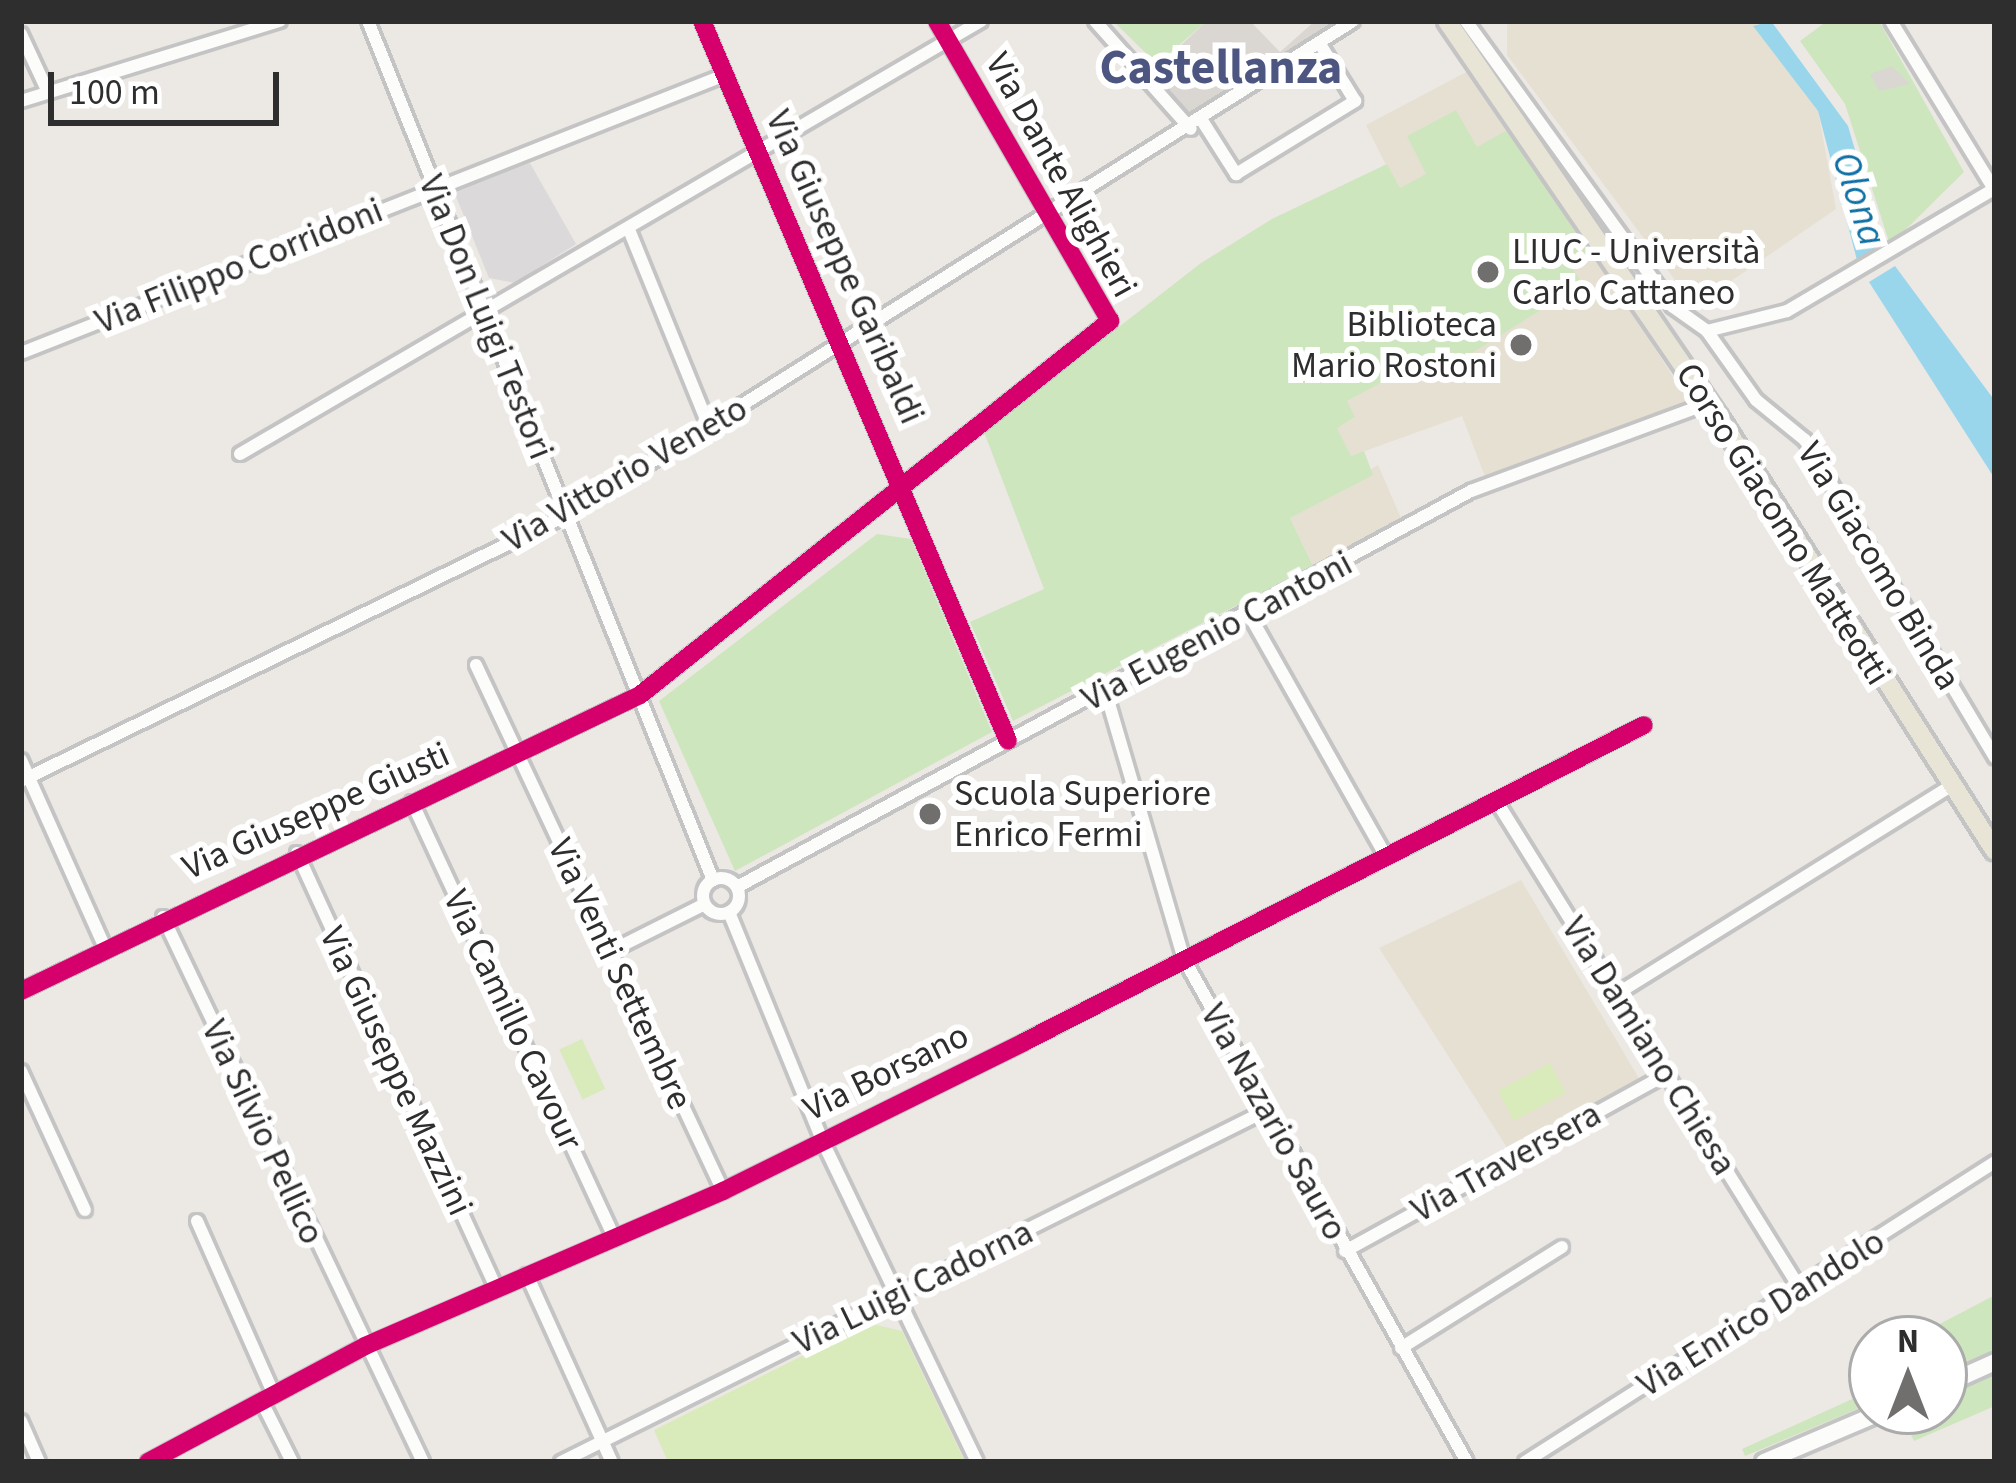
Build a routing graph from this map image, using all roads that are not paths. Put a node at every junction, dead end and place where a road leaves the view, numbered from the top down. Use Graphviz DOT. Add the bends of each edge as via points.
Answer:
graph roads {
  1 [pos="280,21"];
  2 [pos="368,21"];
  3 [pos="702,21"];
  4 [pos="937,21"];
  5 [pos="981,21"];
  6 [pos="1095,21"];
  7 [pos="1353,21"];
  8 [pos="1447,21"];
  9 [pos="1466,21"];
  10 [pos="1891,21"];
  11 [pos="21,34"];
  12 [pos="949,41"];
  13 [pos="1321,44"];
  14 [pos="1477,60"];
  15 [pos="725,75"];
  16 [pos="47,89"];
  17 [pos="1517,90"];
  18 [pos="21,101"];
  19 [pos="1197,125"];
  20 [pos="758,154"];
  21 [pos="433,188"];
  22 [pos="1993,191"];
  23 [pos="1052,216"];
  24 [pos="631,232"];
  25 [pos="486,313"];
  26 [pos="1707,331"];
  27 [pos="844,343"];
  28 [pos="21,353"];
  29 [pos="1709,404"];
  30 [pos="710,427"];
  31 [pos="240,454"];
  32 [pos="906,488"];
  33 [pos="567,515"];
  34 [pos="1250,616"];
  35 [pos="476,665"];
  36 [pos="1106,693"];
  37 [pos="640,695"];
  38 [pos="1644,725"];
  39 [pos="1008,741"];
  40 [pos="517,756"];
  41 [pos="1995,757"];
  42 [pos="21,760"];
  43 [pos="25,779"];
  44 [pos="1948,788"];
  45 [pos="412,802"];
  46 [pos="1497,802"];
  47 [pos="1995,851"];
  48 [pos="296,853"];
  49 [pos="1386,856"];
  50 [pos="713,880"];
  51 [pos="737,887"];
  52 [pos="705,904"];
  53 [pos="729,912"];
  54 [pos="163,917"];
  55 [pos="105,948"];
  56 [pos="609,952"];
  57 [pos="1184,959"];
  58 [pos="21,991"];
  59 [pos="1615,995"];
  60 [pos="21,1071"];
  61 [pos="1667,1074"];
  62 [pos="1265,1111"];
  63 [pos="822,1139"];
  64 [pos="1995,1162"];
  65 [pos="723,1191"];
  66 [pos="85,1210"];
  67 [pos="197,1221"];
  68 [pos="614,1238"];
  69 [pos="1562,1246"];
  70 [pos="1345,1251"];
  71 [pos="527,1275"];
  72 [pos="496,1288"];
  73 [pos="1801,1290"];
  74 [pos="898,1296"];
  75 [pos="365,1346"];
  76 [pos="1401,1348"];
  77 [pos="268,1398"];
  78 [pos="21,1421"];
  79 [pos="1848,1426"];
  80 [pos="603,1440"];
  81 [pos="39,1462"];
  82 [pos="148,1462"];
  83 [pos="292,1462"];
  84 [pos="423,1462"];
  85 [pos="561,1462"];
  86 [pos="612,1462"];
  87 [pos="977,1462"];
  88 [pos="1467,1462"];
  89 [pos="1525,1462"];
  90 [pos="1764,1462"];
  1 -- 16 [label="street"];
  2 -- 21 [label="street, Via Don Luigi Testori"];
  3 -- 15 [label="street, Via Giuseppe Garibaldi"];
  4 -- 12 [label="street, Via Dante Alighieri"];
  5 -- 12 [label="street"];
  6 -- 19 [label="street"];
  7 -- 13 [label="street, Via Vittorio Veneto"];
  8 -- 14 [label="main road, Corso Giacomo Matteotti"];
  9 -- 17 [label="street, Via Giacomo Binda"];
  10 -- 22 [label="street"];
  11 -- 16 [label="street"];
  12 -- 20 [label="street"];
  12 -- 23 [label="street, Via Dante Alighieri"];
  13 -- 19 [label="street, Via Vittorio Veneto"];
  13 -- 19 [label="street" via="1355,101 1235,174"];
  14 -- 17 [label="street"];
  14 -- 29 [label="main road, Corso Giacomo Matteotti"];
  15 -- 20 [label="street, Via Giuseppe Garibaldi"];
  15 -- 21 [label="street, Via Filippo Corridoni"];
  16 -- 18 [label="street"];
  17 -- 26 [label="street, Via Giacomo Binda" via="1672,306"];
  19 -- 23 [label="street, Via Vittorio Veneto"];
  20 -- 24 [label="street"];
  20 -- 27 [label="street, Via Giuseppe Garibaldi"];
  21 -- 25 [label="street, Via Don Luigi Testori"];
  21 -- 28 [label="street, Via Filippo Corridoni"];
  22 -- 26 [label="street" via="1897,253 1773,317"];
  23 -- 27 [label="street, Via Vittorio Veneto"];
  23 -- 32 [label="street, Via Dante Alighieri" via="1110,321"];
  24 -- 25 [label="street"];
  24 -- 30 [label="street"];
  25 -- 31 [label="street"];
  25 -- 33 [label="street, Via Don Luigi Testori"];
  26 -- 41 [label="street, Via Giacomo Binda" via="1756,400 1805,440"];
  27 -- 30 [label="street, Via Vittorio Veneto"];
  27 -- 32 [label="street, Via Giuseppe Garibaldi"];
  29 -- 34 [label="street, Via Eugenio Cantoni" via="1471,491"];
  29 -- 44 [label="main road, Corso Giacomo Matteotti"];
  30 -- 33 [label="street, Via Vittorio Veneto"];
  32 -- 37 [label="street, Via Giuseppe Giusti"];
  32 -- 39 [label="street, Via Giuseppe Garibaldi"];
  33 -- 37 [label="street, Via Don Luigi Testori"];
  33 -- 43 [label="street, Via Vittorio Veneto"];
  34 -- 36 [label="street, Via Eugenio Cantoni"];
  34 -- 49 [label="street"];
  35 -- 40 [label="street"];
  36 -- 39 [label="street, Via Eugenio Cantoni"];
  36 -- 57 [label="street, Via Nazario Sauro"];
  37 -- 40 [label="street, Via Giuseppe Giusti"];
  37 -- 50 [label="street, Via Don Luigi Testori"];
  38 -- 46 [label="street, Via Borsano"];
  39 -- 51 [label="street, Via Eugenio Cantoni"];
  40 -- 45 [label="street, Via Giuseppe Giusti"];
  40 -- 56 [label="street, Via Venti Settembre"];
  42 -- 43 [label="street"];
  43 -- 55 [label="street"];
  44 -- 47 [label="main road, Corso Giacomo Matteotti"];
  44 -- 59 [label="street"];
  45 -- 48 [label="street, Via Giuseppe Giusti"];
  45 -- 68 [label="street, Via Camillo Cavour"];
  46 -- 49 [label="street, Via Borsano"];
  46 -- 59 [label="street, Via Damiano Chiesa"];
  48 -- 54 [label="street, Via Giuseppe Giusti"];
  48 -- 72 [label="street, Via Giuseppe Mazzini"];
  49 -- 57 [label="street, Via Borsano"];
  50 -- 51 [label="street"];
  50 -- 52 [label="street"];
  51 -- 53 [label="street"];
  52 -- 53 [label="street"];
  52 -- 56 [label="street"];
  53 -- 63 [label="street"];
  54 -- 55 [label="street, Via Giuseppe Giusti"];
  54 -- 75 [label="street, Via Silvio Pellico"];
  55 -- 58 [label="street, Via Giuseppe Giusti"];
  56 -- 65 [label="street, Via Venti Settembre"];
  57 -- 62 [label="street, Via Nazario Sauro"];
  57 -- 63 [label="street, Via Borsano"];
  59 -- 61 [label="street, Via Damiano Chiesa"];
  60 -- 66 [label="street"];
  61 -- 70 [label="street, Via Traversera"];
  61 -- 73 [label="street, Via Damiano Chiesa"];
  62 -- 70 [label="street, Via Nazario Sauro"];
  62 -- 74 [label="street, Via Luigi Cadorna"];
  63 -- 65 [label="street, Via Borsano"];
  63 -- 74 [label="street"];
  64 -- 73 [label="street, Via Enrico Dandolo"];
  65 -- 68 [label="street, Via Borsano"];
  67 -- 77 [label="street"];
  68 -- 71 [label="street, Via Borsano"];
  69 -- 76 [label="street"];
  70 -- 76 [label="street, Via Nazario Sauro"];
  71 -- 72 [label="street, Via Borsano"];
  71 -- 80 [label="street"];
  72 -- 75 [label="street, Via Borsano"];
  73 -- 89 [label="street, Via Enrico Dandolo"];
  74 -- 80 [label="street, Via Luigi Cadorna"];
  74 -- 87 [label="street"];
  75 -- 77 [label="street, Via Borsano"];
  75 -- 84 [label="street, Via Silvio Pellico"];
  76 -- 88 [label="street, Via Nazario Sauro"];
  77 -- 82 [label="street, Via Borsano"];
  77 -- 83 [label="street"];
  78 -- 81 [label="street"];
  79 -- 90 [label="main road"];
  80 -- 85 [label="street, Via Luigi Cadorna"];
  80 -- 86 [label="street"];
}
